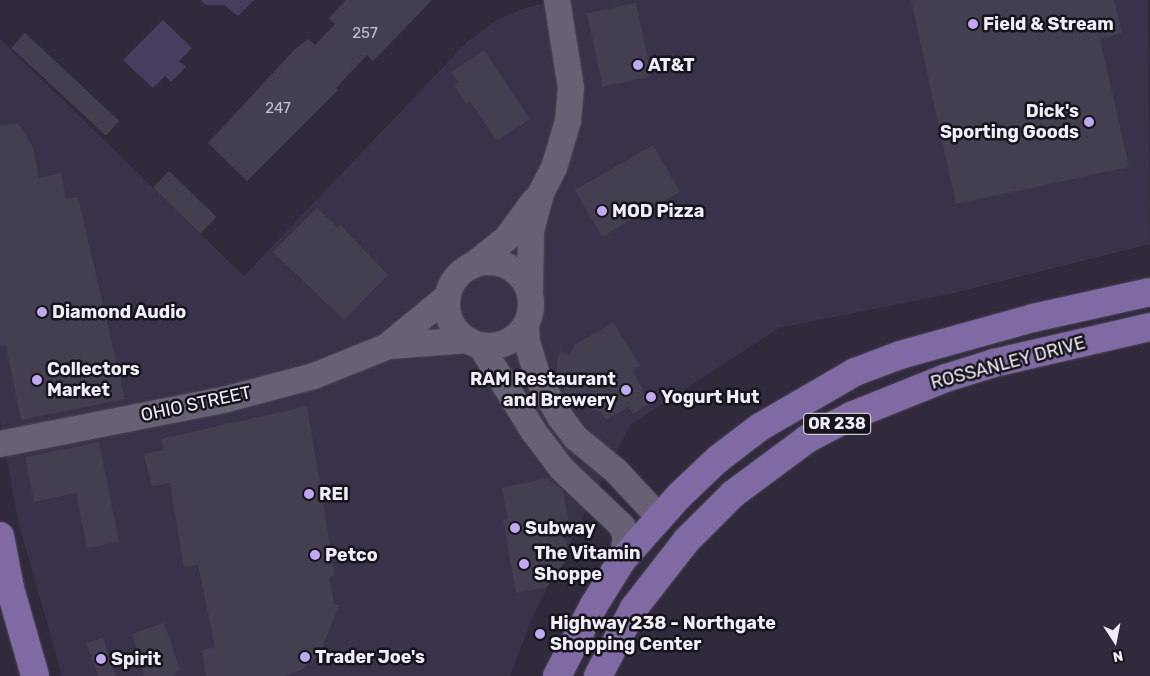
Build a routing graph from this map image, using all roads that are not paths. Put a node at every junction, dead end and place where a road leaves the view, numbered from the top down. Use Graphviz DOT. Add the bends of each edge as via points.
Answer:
graph roads {
  1 [pos="558,0"];
  2 [pos="541,193"];
  3 [pos="468,269"];
  4 [pos="1150,292"];
  5 [pos="530,293"];
  6 [pos="448,296"];
  7 [pos="526,325"];
  8 [pos="1150,327"];
  9 [pos="474,343"];
  10 [pos="386,347"];
  11 [pos="0,444"];
  12 [pos="659,517"];
  13 [pos="0,536"];
  14 [pos="622,560"];
  15 [pos="603,665"];
  16 [pos="34,676"];
  17 [pos="557,676"];
  1 -- 2 [label="street" via="571,88 569,116 554,168"];
  2 -- 3 [label="street" via="524,211 507,238"];
  2 -- 5 [label="street" via="529,247"];
  3 -- 5 [label="street" via="489,262 505,266 519,274"];
  3 -- 6 [label="street" via="458,276"];
  4 -- 12 [label="main road, ROSSANLEY DRIVE / OR 238" via="941,342 855,372 760,427 718,459"];
  5 -- 7 [label="street" via="530,315"];
  6 -- 9 [label="street" via="451,321"];
  6 -- 10 [label="street, OHIO STREET"];
  7 -- 9 [label="street" via="506,343"];
  7 -- 12 [label="street" via="527,342 538,378 560,417 576,438 616,471"];
  8 -- 15 [label="main road, ROSSANLEY DRIVE / OR 238" via="994,363 946,378 851,416 807,440 758,474 708,517 666,564 634,608"];
  9 -- 10 [label="street, OHIO STREET"];
  9 -- 14 [label="street" via="562,469 622,526 626,538"];
  10 -- 11 [label="street, OHIO STREET" via="314,376 246,395"];
  12 -- 14 [label="main road, OR 238"];
  12 -- 15 [label="main road" via="660,541 621,593"];
  13 -- 16 [label="main road" via="10,588"];
  14 -- 17 [label="main road, OR 238"];
}
